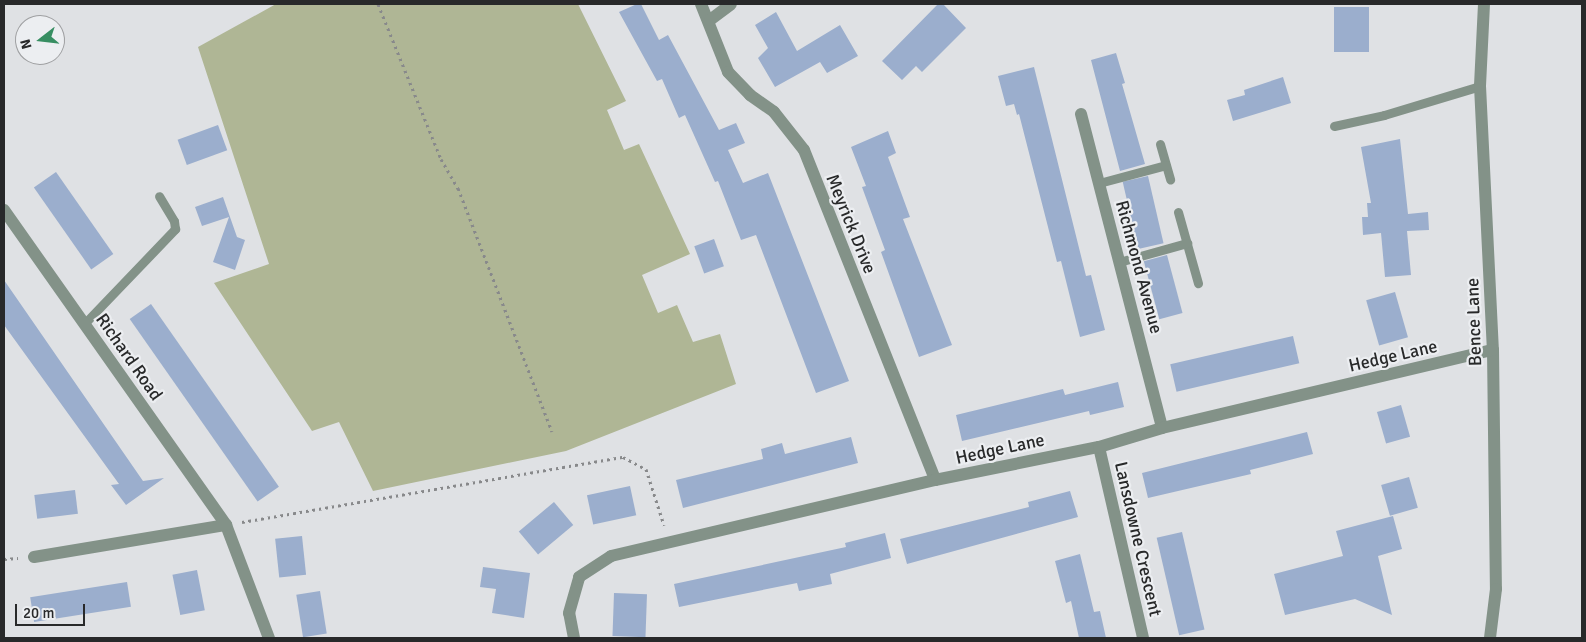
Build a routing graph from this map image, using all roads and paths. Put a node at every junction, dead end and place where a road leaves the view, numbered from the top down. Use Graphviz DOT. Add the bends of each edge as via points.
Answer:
graph roads {
  1 [pos="378,4"];
  2 [pos="700,4"];
  3 [pos="731,4"];
  4 [pos="1484,4"];
  5 [pos="710,20"];
  6 [pos="1480,86"];
  7 [pos="1081,114"];
  8 [pos="1334,126"];
  9 [pos="1160,144"];
  10 [pos="1166,165"];
  11 [pos="1170,180"];
  12 [pos="1099,183"];
  13 [pos="159,196"];
  14 [pos="4,210"];
  15 [pos="1178,212"];
  16 [pos="1187,244"];
  17 [pos="1119,262"];
  18 [pos="1198,283"];
  19 [pos="84,324"];
  20 [pos="1493,350"];
  21 [pos="1162,428"];
  22 [pos="552,432"];
  23 [pos="1099,447"];
  24 [pos="934,480"];
  25 [pos="226,525"];
  26 [pos="669,543"];
  27 [pos="34,557"];
  28 [pos="269,638"];
  29 [pos="574,638"];
  30 [pos="1143,638"];
  31 [pos="1490,638"];
  1 -- 22 [label="path" via="441,159 458,188"];
  2 -- 5 [label="street, Meyrick Drive"];
  3 -- 5 [label="street"];
  4 -- 6 [label="street, Bence Lane"];
  5 -- 24 [label="street, Meyrick Drive" via="728,72 750,95 774,112 804,150"];
  6 -- 8 [label="lane" via="1384,116"];
  6 -- 20 [label="street, Bence Lane"];
  7 -- 12 [label="street, Richmond Avenue"];
  9 -- 10 [label="lane"];
  10 -- 11 [label="lane"];
  10 -- 12 [label="lane"];
  12 -- 17 [label="street, Richmond Avenue"];
  13 -- 19 [label="lane" via="174,221 175,229"];
  14 -- 19 [label="street, Richard Road"];
  15 -- 16 [label="lane"];
  16 -- 17 [label="lane"];
  16 -- 18 [label="lane"];
  17 -- 21 [label="street, Richmond Avenue"];
  19 -- 25 [label="street, Richard Road"];
  20 -- 21 [label="street, Hedge Lane"];
  20 -- 31 [label="street, Bence Lane" via="1496,589"];
  21 -- 23 [label="street, Hedge Lane"];
  23 -- 24 [label="street, Hedge Lane"];
  23 -- 30 [label="street, Lansdowne Crescent"];
  24 -- 26 [label="street, Hedge Lane"];
  25 -- 26 [label="path" via="623,458 646,469"];
  25 -- 27 [label="street"];
  25 -- 28 [label="street, Richard Road"];
  26 -- 29 [label="street, Hedge Lane" via="611,556 579,577 569,613"];
}
